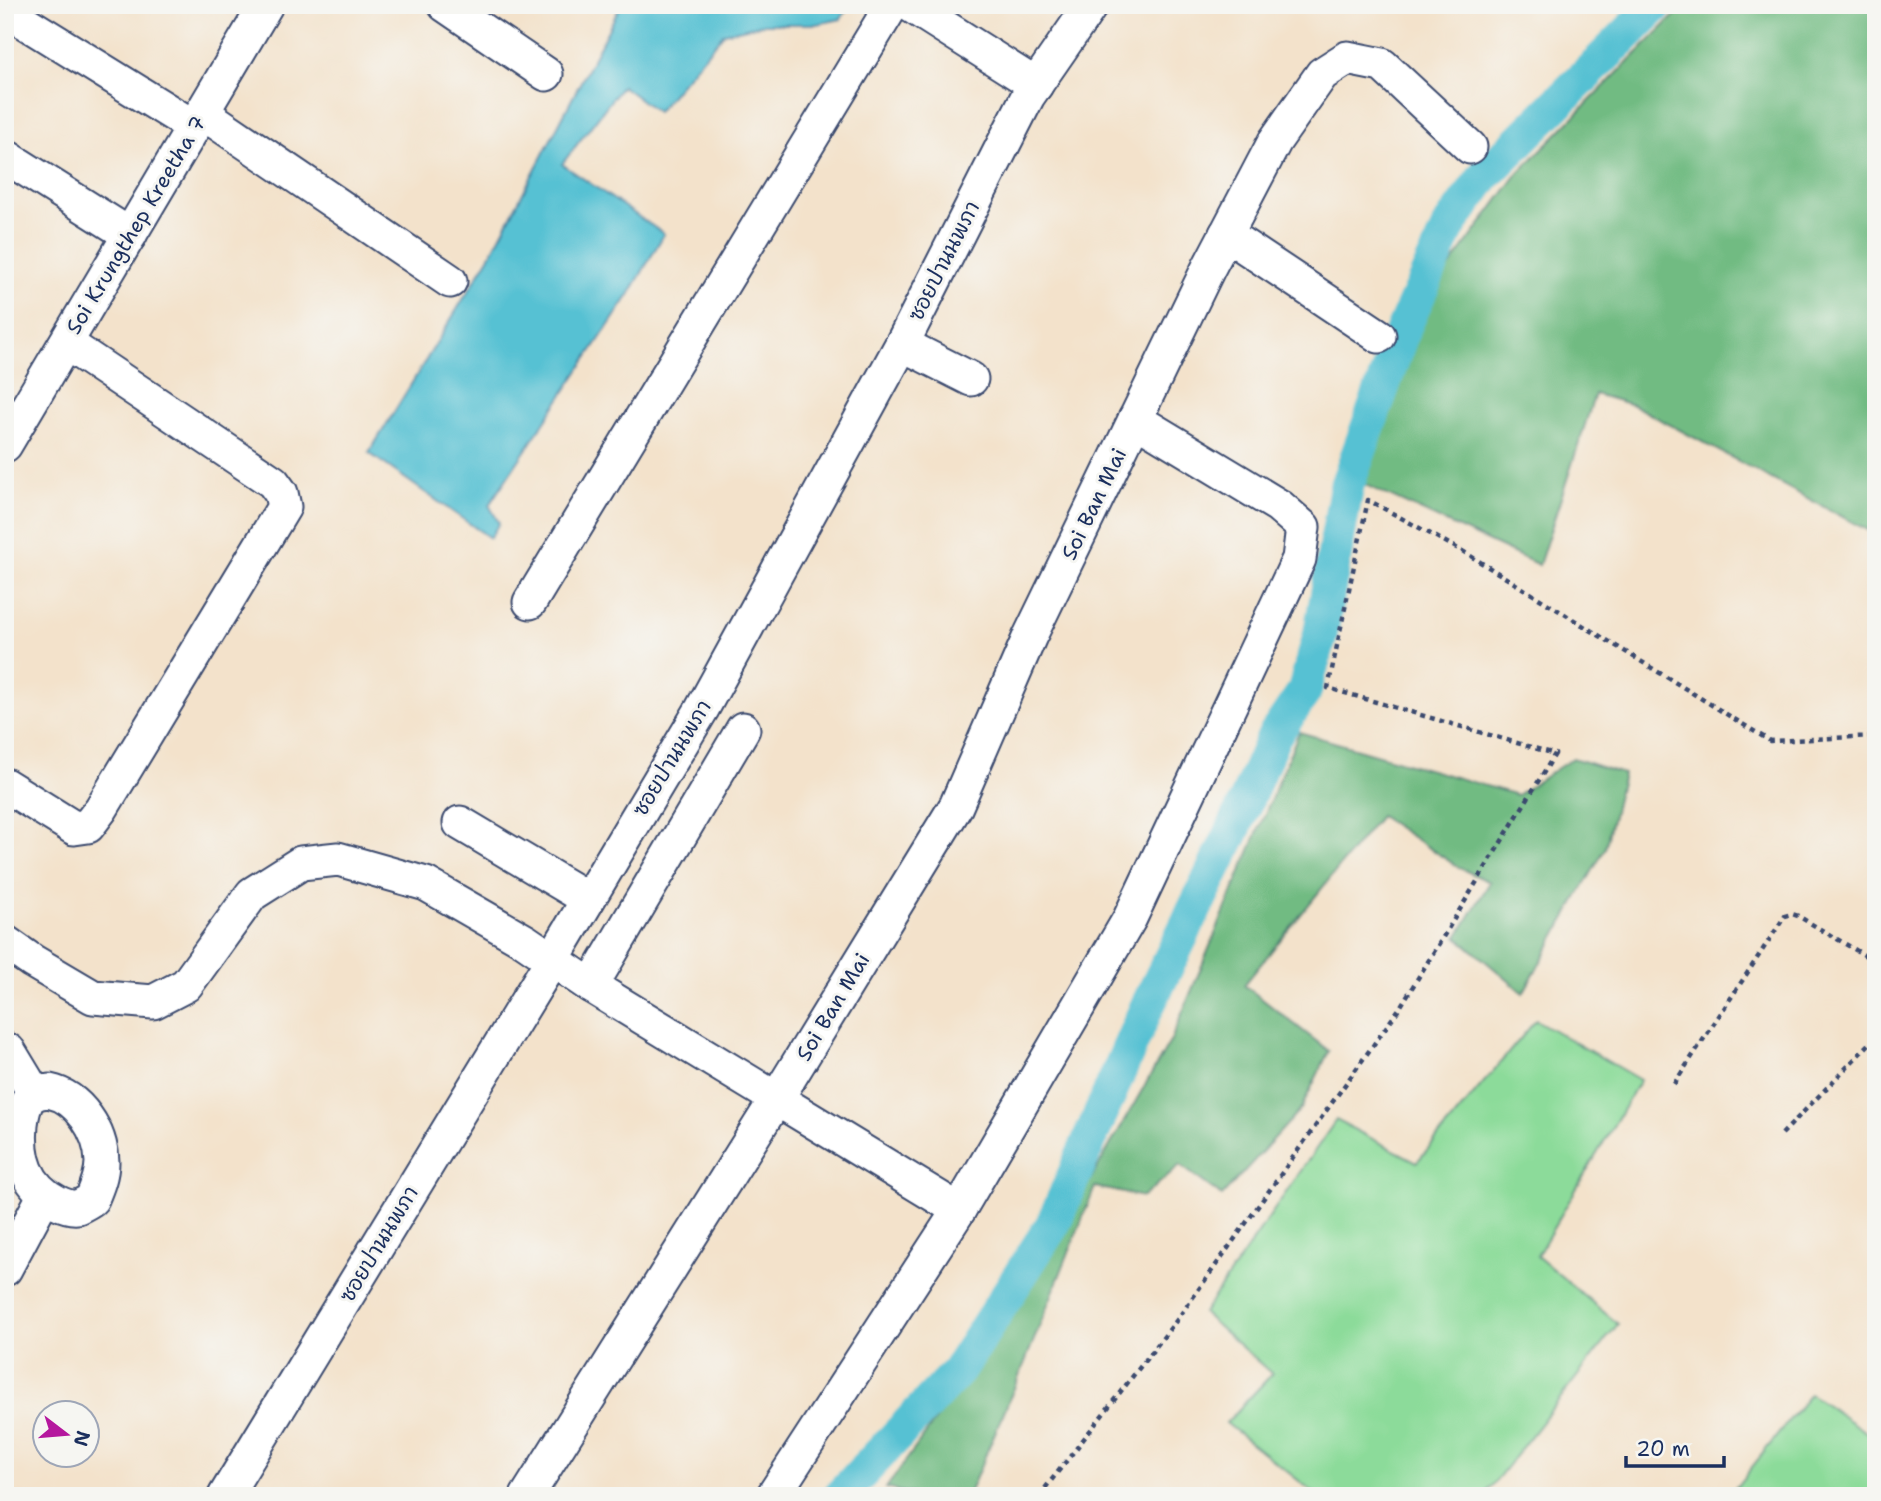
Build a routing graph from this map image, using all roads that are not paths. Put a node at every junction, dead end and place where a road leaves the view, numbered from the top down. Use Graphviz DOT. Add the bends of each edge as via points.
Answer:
graph roads {
  1 [pos="266,5"];
  2 [pos="445,5"];
  3 [pos="892,5"];
  4 [pos="910,5"];
  5 [pos="1091,5"];
  6 [pos="5,10"];
  7 [pos="546,74"];
  8 [pos="1036,85"];
  9 [pos="198,120"];
  10 [pos="1470,147"];
  11 [pos="5,156"];
  12 [pos="1226,234"];
  13 [pos="130,236"];
  14 [pos="450,281"];
  15 [pos="1379,336"];
  16 [pos="66,343"];
  17 [pos="902,344"];
  18 [pos="971,379"];
  19 [pos="1135,419"];
  20 [pos="5,445"];
  21 [pos="530,602"];
  22 [pos="743,729"];
  23 [pos="5,785"];
  24 [pos="460,823"];
  25 [pos="588,899"];
  26 [pos="5,942"];
  27 [pos="552,961"];
  28 [pos="592,986"];
  29 [pos="5,1049"];
  30 [pos="35,1094"];
  31 [pos="777,1098"];
  32 [pos="44,1196"];
  33 [pos="959,1210"];
  34 [pos="5,1269"];
  35 [pos="225,1496"];
  36 [pos="527,1496"];
  37 [pos="773,1496"];
  1 -- 9 [label="street, Soi Krungthep Kreetha 7"];
  2 -- 7 [label="street"];
  3 -- 21 [label="street"];
  4 -- 8 [label="street"];
  5 -- 8 [label="street, ซอยปานนพภา"];
  6 -- 9 [label="street"];
  8 -- 17 [label="street, ซอยปานนพภา"];
  9 -- 13 [label="street, Soi Krungthep Kreetha 7"];
  9 -- 14 [label="street"];
  10 -- 12 [label="street, Soi Ban Mai" via="1382,65 1347,58 1322,74 1275,141"];
  11 -- 13 [label="street"];
  12 -- 15 [label="street"];
  12 -- 19 [label="street, Soi Ban Mai"];
  13 -- 16 [label="street, Soi Krungthep Kreetha 7"];
  16 -- 20 [label="street, Soi Krungthep Kreetha 7"];
  16 -- 23 [label="street" via="272,482 284,507 88,826 74,828"];
  17 -- 18 [label="street"];
  17 -- 25 [label="street, ซอยปานนพภา" via="702,709"];
  19 -- 31 [label="street, Soi Ban Mai" via="1030,636 956,806"];
  19 -- 33 [label="street" via="1279,506 1303,527 1299,559 1130,918"];
  22 -- 28 [label="street"];
  24 -- 25 [label="street"];
  25 -- 27 [label="street, ซอยปานนพภา"];
  26 -- 27 [label="street" via="93,997 153,1002 186,985 252,894 301,863 338,859 426,884"];
  27 -- 28 [label="street"];
  27 -- 35 [label="street, ซอยปานนพภา"];
  28 -- 31 [label="street"];
  29 -- 30 [label="street"];
  30 -- 32 [label="street" via="25,1108 21,1147 26,1170"];
  30 -- 32 [label="street" via="61,1093 82,1111 96,1135 102,1162 92,1199 76,1208"];
  31 -- 33 [label="street"];
  31 -- 36 [label="street, Soi Ban Mai"];
  32 -- 34 [label="street"];
  33 -- 37 [label="street"];
}
